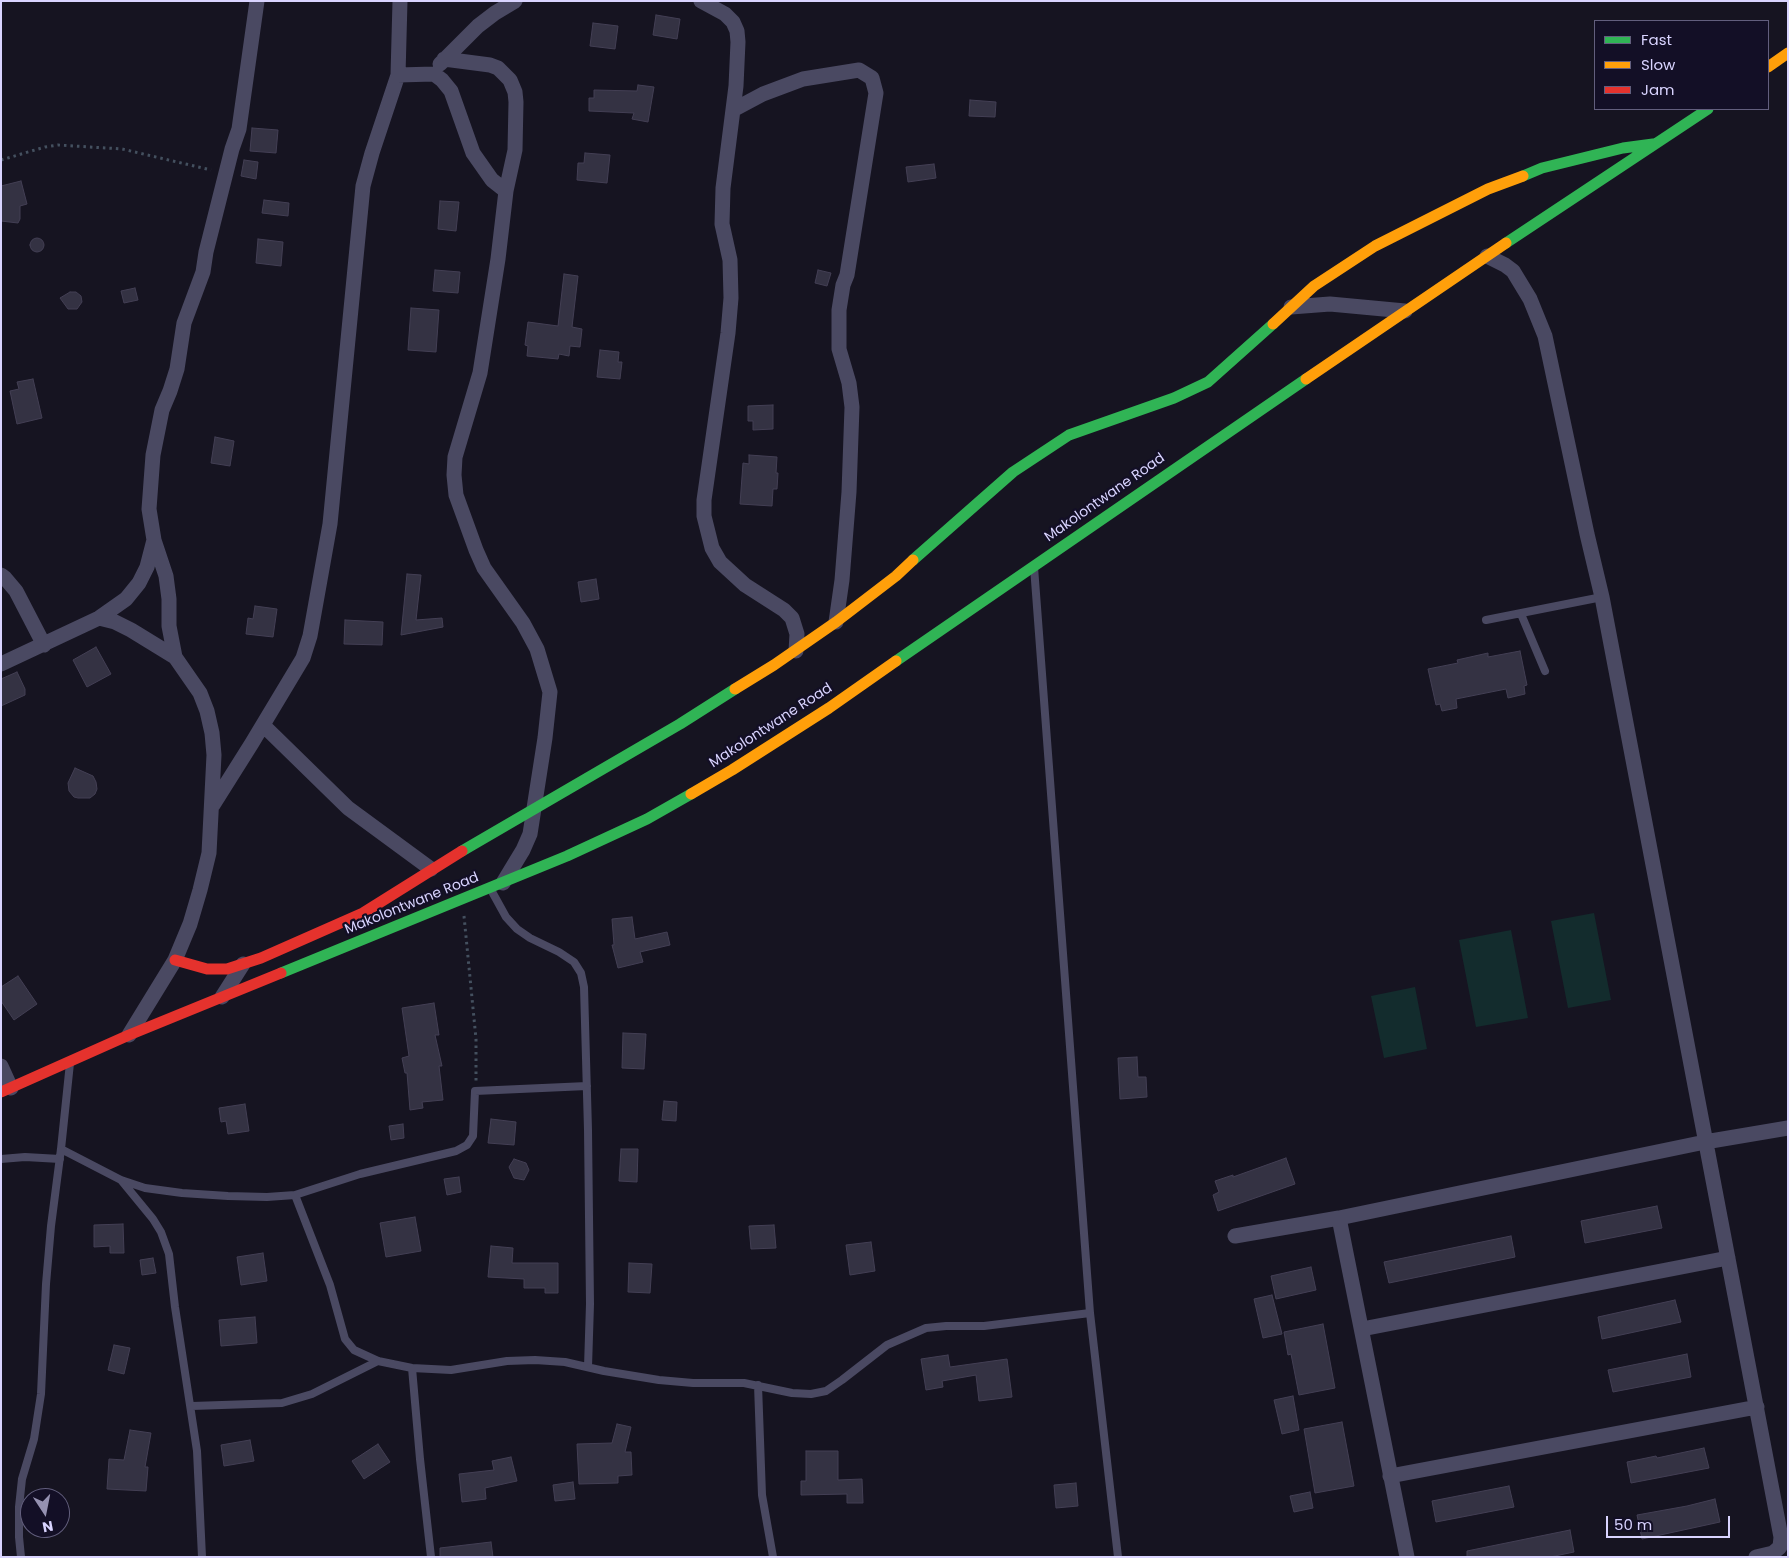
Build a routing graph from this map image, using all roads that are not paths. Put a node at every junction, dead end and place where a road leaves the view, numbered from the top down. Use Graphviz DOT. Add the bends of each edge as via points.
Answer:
graph roads {
  1 [pos="257,1"];
  2 [pos="400,1"];
  3 [pos="515,1"];
  4 [pos="701,1"];
  5 [pos="1788,53"];
  6 [pos="444,59"];
  7 [pos="1769,66"];
  8 [pos="431,74"];
  9 [pos="398,75"];
  10 [pos="733,110"];
  11 [pos="1707,110"];
  12 [pos="1658,143"];
  13 [pos="506,191"];
  14 [pos="1487,256"];
  15 [pos="1292,306"];
  16 [pos="1406,311"];
  17 [pos="154,540"];
  18 [pos="1034,566"];
  19 [pos="1,575"];
  20 [pos="1602,598"];
  21 [pos="1521,614"];
  22 [pos="99,618"];
  23 [pos="1486,620"];
  24 [pos="836,622"];
  25 [pos="44,645"];
  26 [pos="796,650"];
  27 [pos="175,657"];
  28 [pos="1,664"];
  29 [pos="1545,671"];
  30 [pos="263,726"];
  31 [pos="212,806"];
  32 [pos="535,807"];
  33 [pos="431,869"];
  34 [pos="497,886"];
  35 [pos="175,960"];
  36 [pos="243,964"];
  37 [pos="222,997"];
  38 [pos="129,1036"];
  39 [pos="70,1062"];
  40 [pos="1,1066"];
  41 [pos="587,1086"];
  42 [pos="6,1090"];
  43 [pos="1788,1128"];
  44 [pos="1706,1142"];
  45 [pos="61,1149"];
  46 [pos="1,1159"];
  47 [pos="60,1159"];
  48 [pos="122,1180"];
  49 [pos="295,1194"];
  50 [pos="1339,1218"];
  51 [pos="1235,1236"];
  52 [pos="1728,1258"];
  53 [pos="1090,1313"];
  54 [pos="1362,1330"];
  55 [pos="378,1360"];
  56 [pos="588,1367"];
  57 [pos="412,1368"];
  58 [pos="758,1385"];
  59 [pos="192,1406"];
  60 [pos="1757,1407"];
  61 [pos="1390,1476"];
  62 [pos="21,1557"];
  63 [pos="202,1557"];
  64 [pos="431,1557"];
  65 [pos="773,1557"];
  66 [pos="1118,1557"];
  67 [pos="1407,1557"];
  68 [pos="1756,1557"];
  1 -- 17 [label="street" via="239,129 203,272 184,323 177,369 162,410 153,455 149,509"];
  2 -- 9 [label="street"];
  3 -- 6 [label="street" via="478,26"];
  4 -- 10 [label="street" via="725,14 737,31"];
  5 -- 7 [label="main road"];
  6 -- 8 [label="street"];
  6 -- 13 [label="street" via="490,65 510,80 515,92 516,135"];
  8 -- 9 [label="street"];
  8 -- 13 [label="street" via="438,76 451,91 473,153 492,180"];
  9 -- 30 [label="street" via="363,186 330,524 312,629 303,658"];
  10 -- 24 [label="street" via="803,79 859,70 872,78 876,93 839,310 839,349 852,407 849,492"];
  10 -- 26 [label="street" via="722,224 730,260 731,298 704,516 712,548 720,562 745,585 792,618 798,634"];
  11 -- 12 [label="main road, Makolontwane Road"];
  12 -- 14 [label="main road, Makolontwane Road"];
  12 -- 15 [label="main road" via="1542,168 1488,189 1375,246 1314,286"];
  13 -- 32 [label="street" via="480,373 455,457 454,475 456,495 484,568 523,623 537,649 550,692"];
  14 -- 16 [label="main road, Makolontwane Road"];
  14 -- 20 [label="street" via="1513,271 1530,299 1545,336"];
  15 -- 16 [label="street" via="1330,304"];
  15 -- 24 [label="main road" via="1208,382 1174,398 1069,435 1014,472 896,576"];
  16 -- 18 [label="main road, Makolontwane Road"];
  17 -- 22 [label="street" via="139,583 126,599"];
  17 -- 27 [label="street" via="166,576 170,599 169,626"];
  18 -- 34 [label="main road, Makolontwane Road" via="829,708 732,770 647,818"];
  18 -- 53 [label="lane"];
  19 -- 25 [label="street" via="16,591"];
  20 -- 21 [label="lane"];
  20 -- 44 [label="street"];
  21 -- 23 [label="lane"];
  21 -- 29 [label="lane"];
  22 -- 25 [label="street"];
  22 -- 27 [label="street" via="123,626"];
  24 -- 26 [label="main road"];
  25 -- 28 [label="street"];
  26 -- 32 [label="main road" via="680,724"];
  27 -- 31 [label="street" via="200,693 207,711 214,755"];
  30 -- 31 [label="street"];
  30 -- 33 [label="street" via="348,808"];
  31 -- 35 [label="street" via="207,863 190,924"];
  32 -- 33 [label="main road"];
  32 -- 34 [label="street" via="523,850"];
  33 -- 36 [label="main road" via="363,913"];
  34 -- 37 [label="main road, Makolontwane Road"];
  34 -- 41 [label="lane" via="506,917 517,929 560,952 574,962 581,973"];
  35 -- 36 [label="main road" via="207,969 227,969"];
  35 -- 38 [label="street"];
  36 -- 37 [label="street"];
  37 -- 38 [label="main road, Makolontwane Road"];
  38 -- 39 [label="main road, Makolontwane Road"];
  39 -- 42 [label="main road, Makolontwane Road"];
  39 -- 45 [label="lane"];
  40 -- 42 [label="street"];
  41 -- 49 [label="lane" via="475,1091 473,1136 467,1145 456,1151 360,1174"];
  41 -- 56 [label="lane"];
  43 -- 44 [label="street"];
  44 -- 50 [label="street"];
  44 -- 52 [label="street"];
  45 -- 47 [label="lane"];
  45 -- 48 [label="lane"];
  46 -- 47 [label="lane"];
  47 -- 62 [label="lane" via="48,1255 41,1394 19,1507"];
  48 -- 49 [label="lane" via="145,1188 182,1193 267,1197"];
  48 -- 59 [label="lane" via="153,1219 169,1254"];
  49 -- 55 [label="lane" via="330,1285 345,1339 354,1350"];
  50 -- 51 [label="street"];
  50 -- 54 [label="street"];
  52 -- 54 [label="street"];
  52 -- 60 [label="street"];
  53 -- 58 [label="lane" via="984,1326 926,1328 887,1345 826,1391 811,1394"];
  53 -- 66 [label="lane"];
  54 -- 61 [label="street"];
  55 -- 57 [label="lane"];
  55 -- 59 [label="lane" via="297,1400"];
  56 -- 57 [label="lane" via="535,1360 451,1370"];
  56 -- 58 [label="lane" via="659,1380"];
  57 -- 64 [label="lane"];
  58 -- 65 [label="lane" via="762,1495"];
  59 -- 63 [label="lane"];
  60 -- 61 [label="street"];
  60 -- 68 [label="street" via="1781,1537 1780,1547 1773,1553"];
  61 -- 67 [label="street"];
}
